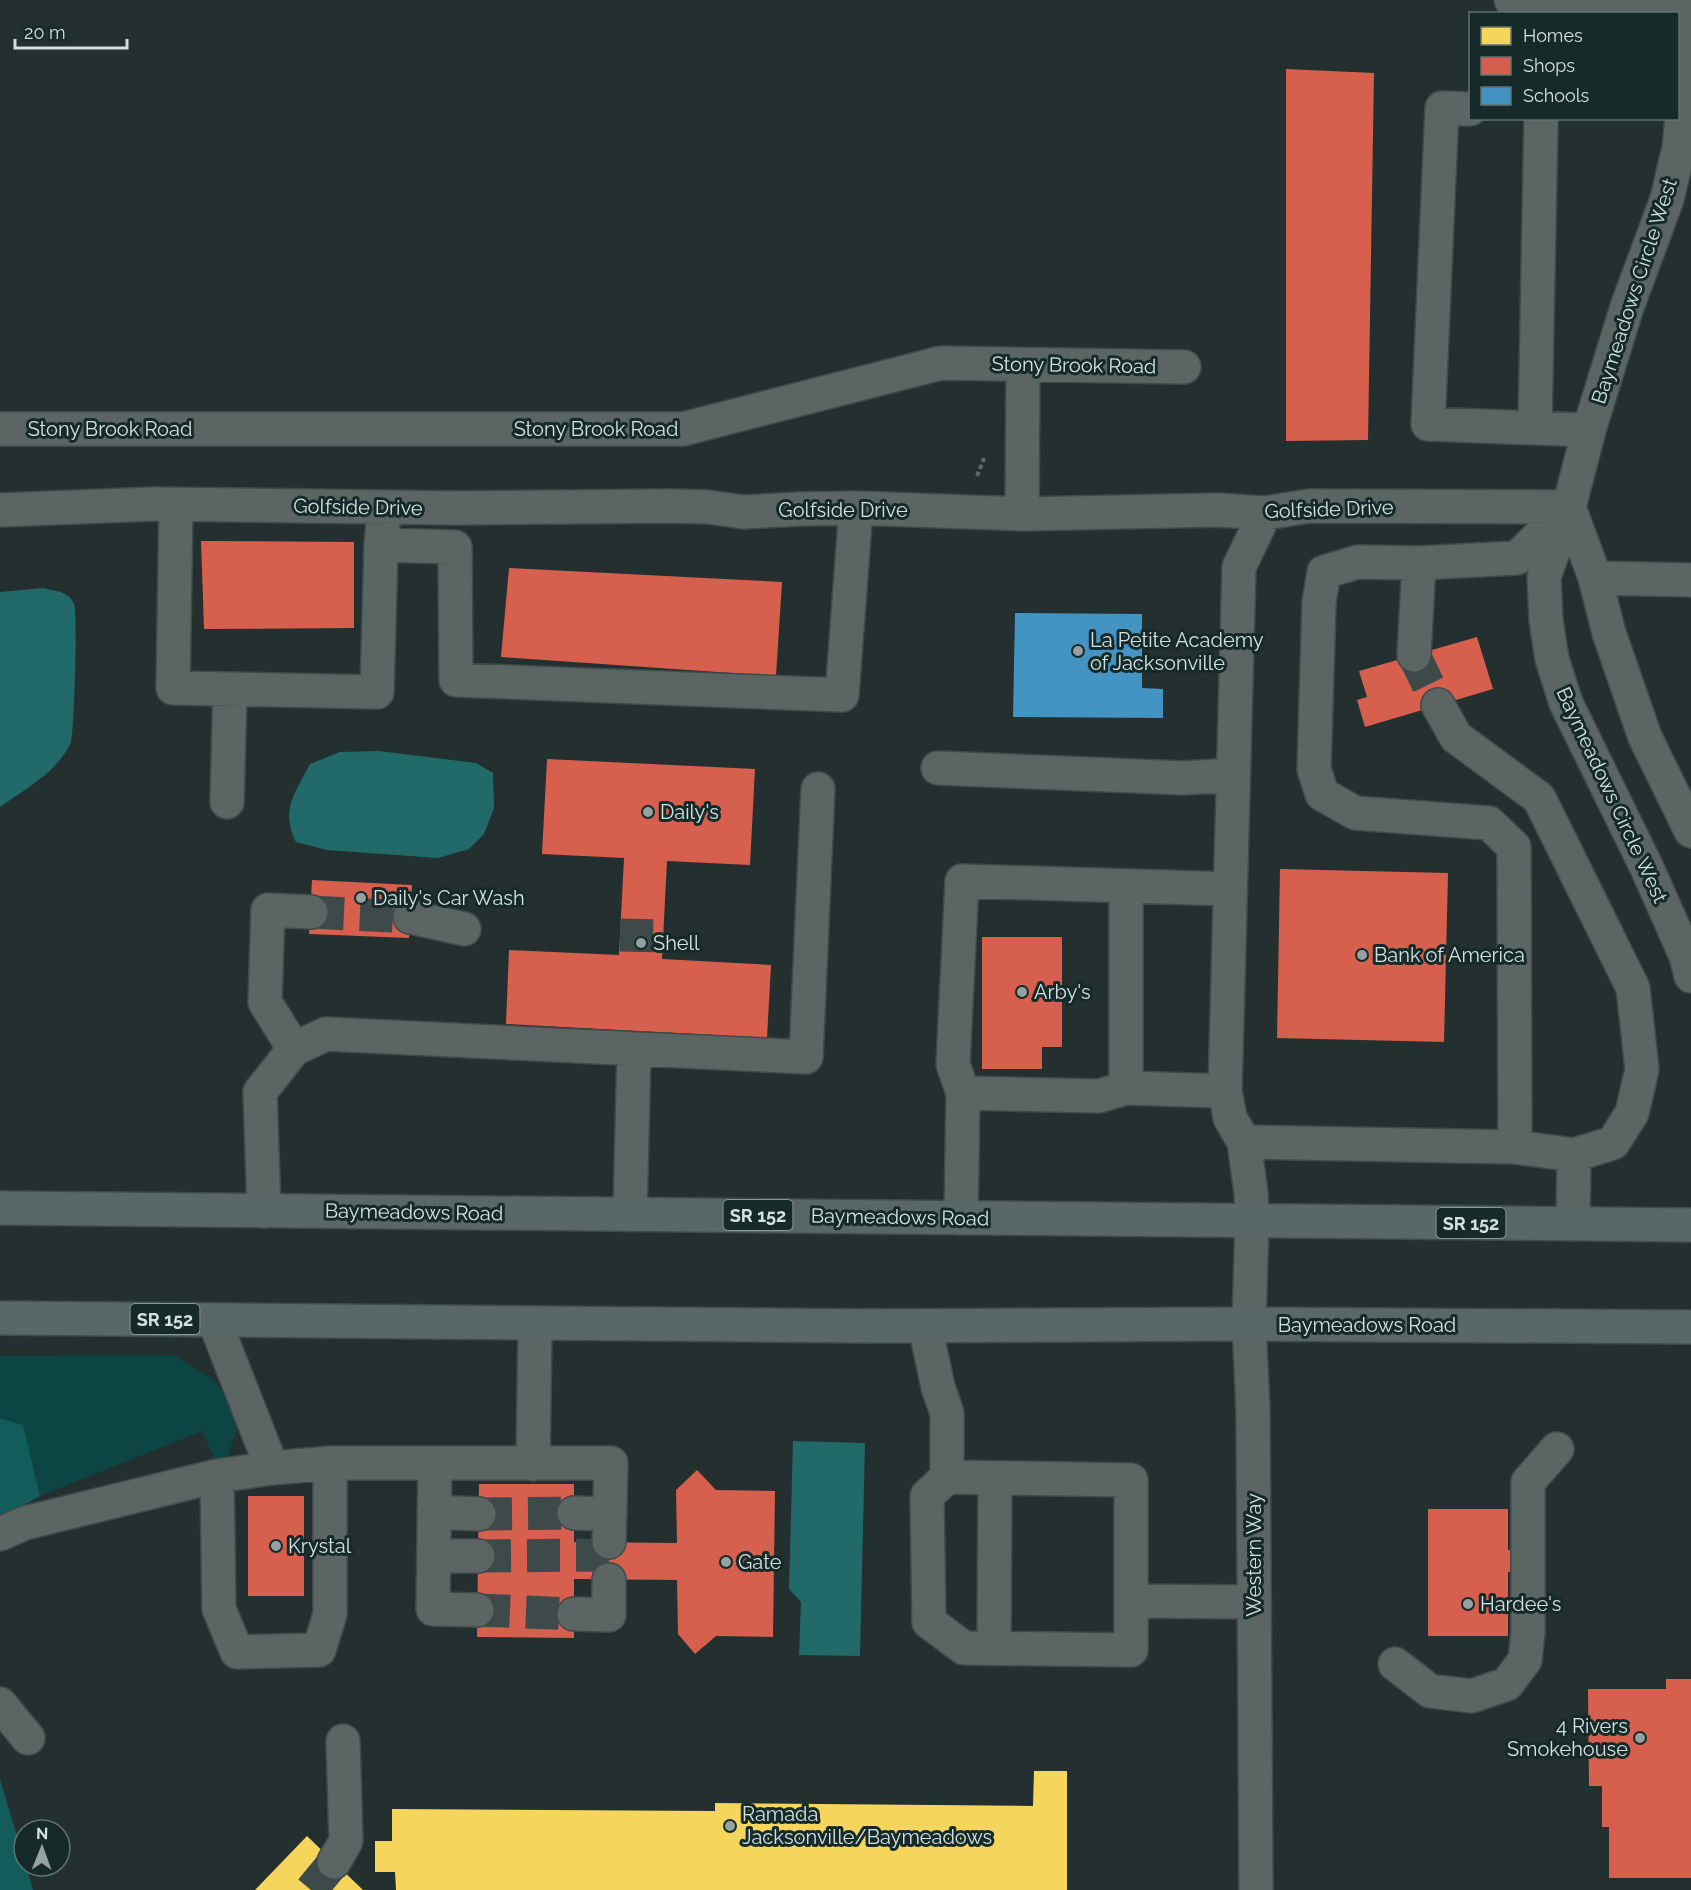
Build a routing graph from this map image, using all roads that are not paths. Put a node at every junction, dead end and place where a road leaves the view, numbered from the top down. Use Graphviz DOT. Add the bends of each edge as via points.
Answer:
graph roads {
  1 [pos="1511,0"];
  2 [pos="1680,0"];
  3 [pos="1469,109"];
  4 [pos="1680,116"];
  5 [pos="1541,120"];
  6 [pos="1679,201"];
  7 [pos="1023,366"];
  8 [pos="1184,367"];
  9 [pos="1535,427"];
  10 [pos="0,429"];
  11 [pos="1589,430"];
  12 [pos="176,505"];
  13 [pos="1569,507"];
  14 [pos="384,508"];
  15 [pos="456,508"];
  16 [pos="856,508"];
  17 [pos="0,510"];
  18 [pos="1265,513"];
  19 [pos="1022,514"];
  20 [pos="381,545"];
  21 [pos="455,547"];
  22 [pos="1419,563"];
  23 [pos="1595,578"];
  24 [pos="1691,580"];
  25 [pos="1414,655"];
  26 [pos="230,690"];
  27 [pos="1438,705"];
  28 [pos="938,768"];
  29 [pos="1233,775"];
  30 [pos="818,789"];
  31 [pos="227,802"];
  32 [pos="1691,831"];
  33 [pos="1126,887"];
  34 [pos="1230,889"];
  35 [pos="311,912"];
  36 [pos="410,917"];
  37 [pos="464,929"];
  38 [pos="1691,976"];
  39 [pos="294,1049"];
  40 [pos="634,1050"];
  41 [pos="1225,1091"];
  42 [pos="1112,1092"];
  43 [pos="963,1093"];
  44 [pos="1244,1142"];
  45 [pos="1515,1147"];
  46 [pos="1574,1155"];
  47 [pos="0,1208"];
  48 [pos="264,1211"];
  49 [pos="630,1214"];
  50 [pos="962,1218"];
  51 [pos="1252,1220"];
  52 [pos="1573,1224"];
  53 [pos="1691,1225"];
  54 [pos="0,1318"];
  55 [pos="214,1320"];
  56 [pos="535,1323"];
  57 [pos="1250,1324"];
  58 [pos="925,1326"];
  59 [pos="1691,1326"];
  60 [pos="1557,1449"];
  61 [pos="324,1463"];
  62 [pos="435,1463"];
  63 [pos="533,1464"];
  64 [pos="272,1468"];
  65 [pos="217,1476"];
  66 [pos="947,1477"];
  67 [pos="995,1478"];
  68 [pos="434,1512"];
  69 [pos="574,1513"];
  70 [pos="478,1514"];
  71 [pos="0,1534"];
  72 [pos="434,1556"];
  73 [pos="478,1556"];
  74 [pos="609,1580"];
  75 [pos="1131,1601"];
  76 [pos="1254,1602"];
  77 [pos="477,1610"];
  78 [pos="574,1614"];
  79 [pos="994,1648"];
  80 [pos="1395,1664"];
  81 [pos="0,1704"];
  82 [pos="28,1738"];
  83 [pos="343,1742"];
  84 [pos="334,1862"];
  85 [pos="1256,1890"];
  1 -- 2 [label="street"];
  2 -- 4 [label="street, Baymeadows Circle West" via="1685,51"];
  3 -- 9 [label="street" via="1442,108 1428,424"];
  4 -- 6 [label="street, Baymeadows Circle West"];
  5 -- 9 [label="street"];
  6 -- 11 [label="street, Baymeadows Circle West" via="1627,307"];
  7 -- 8 [label="street, Stony Brook Road"];
  7 -- 10 [label="street, Stony Brook Road" via="941,363 683,429"];
  7 -- 19 [label="street"];
  9 -- 11 [label="street"];
  11 -- 13 [label="street, Baymeadows Circle West"];
  12 -- 14 [label="street, Golfside Drive"];
  12 -- 17 [label="street, Golfside Drive"];
  12 -- 26 [label="street" via="173,688"];
  13 -- 18 [label="street, Golfside Drive" via="1309,506"];
  13 -- 22 [label="street" via="1517,558"];
  13 -- 23 [label="street"];
  13 -- 38 [label="street, Baymeadows Circle West" via="1544,577 1552,658 1566,703 1651,878"];
  14 -- 15 [label="street, Golfside Drive"];
  14 -- 20 [label="street"];
  15 -- 16 [label="street, Golfside Drive" via="670,506 744,512"];
  15 -- 21 [label="street"];
  16 -- 19 [label="street, Golfside Drive"];
  16 -- 21 [label="street" via="842,695 456,680"];
  18 -- 19 [label="street, Golfside Drive" via="1207,510"];
  18 -- 29 [label="street" via="1239,567"];
  20 -- 21 [label="street"];
  20 -- 26 [label="street" via="377,692"];
  22 -- 25 [label="street"];
  22 -- 45 [label="street" via="1358,562 1324,572 1319,602 1314,769 1322,794 1355,813 1489,823 1514,847"];
  23 -- 24 [label="street"];
  23 -- 32 [label="street" via="1608,633 1645,737"];
  26 -- 31 [label="street"];
  27 -- 46 [label="street" via="1456,736 1539,798 1633,988 1642,1069 1632,1113 1613,1143"];
  28 -- 29 [label="street" via="1184,778"];
  29 -- 34 [label="street"];
  30 -- 40 [label="street" via="806,1057"];
  33 -- 34 [label="street"];
  33 -- 42 [label="street"];
  33 -- 43 [label="street" via="962,881 953,1064"];
  34 -- 41 [label="street"];
  35 -- 39 [label="street" via="268,910 265,1002"];
  36 -- 37 [label="street"];
  39 -- 40 [label="street" via="326,1034"];
  39 -- 48 [label="street" via="260,1092"];
  40 -- 49 [label="street"];
  41 -- 42 [label="street"];
  41 -- 44 [label="street" via="1230,1118"];
  42 -- 43 [label="street"];
  43 -- 50 [label="street"];
  44 -- 45 [label="street"];
  44 -- 51 [label="street, Western Way"];
  45 -- 46 [label="street"];
  46 -- 52 [label="street"];
  47 -- 48 [label="main road, Baymeadows Road / SR 152"];
  48 -- 49 [label="main road, Baymeadows Road / SR 152"];
  49 -- 50 [label="main road, Baymeadows Road / SR 152"];
  50 -- 51 [label="main road, Baymeadows Road / SR 152"];
  51 -- 52 [label="main road, Baymeadows Road / SR 152"];
  51 -- 57 [label="street, Western Way"];
  52 -- 53 [label="main road, Baymeadows Road / SR 152"];
  54 -- 55 [label="main road, Baymeadows Road / SR 152"];
  55 -- 56 [label="main road, Baymeadows Road / SR 152"];
  55 -- 64 [label="street"];
  56 -- 58 [label="main road, Baymeadows Road / SR 152"];
  56 -- 63 [label="street"];
  57 -- 58 [label="main road, Baymeadows Road / SR 152"];
  57 -- 59 [label="main road, Baymeadows Road / SR 152"];
  57 -- 76 [label="street, Western Way"];
  58 -- 66 [label="street" via="947,1413"];
  60 -- 80 [label="street" via="1528,1482 1528,1632 1525,1660 1507,1684 1472,1696 1430,1691"];
  61 -- 62 [label="street"];
  61 -- 64 [label="street"];
  61 -- 65 [label="street" via="309,1618 288,1636 255,1652 237,1652 219,1610"];
  62 -- 63 [label="street"];
  62 -- 68 [label="street"];
  63 -- 69 [label="street" via="611,1463 610,1528"];
  64 -- 65 [label="street"];
  65 -- 71 [label="street" via="25,1523"];
  66 -- 67 [label="street"];
  66 -- 79 [label="street" via="927,1496 929,1623 964,1648"];
  67 -- 75 [label="street" via="1131,1480"];
  67 -- 79 [label="street"];
  68 -- 70 [label="street"];
  68 -- 72 [label="street"];
  72 -- 73 [label="street"];
  72 -- 77 [label="street" via="433,1610"];
  74 -- 78 [label="street" via="609,1615"];
  75 -- 76 [label="street"];
  75 -- 79 [label="street" via="1131,1650"];
  76 -- 85 [label="street, Western Way"];
  81 -- 82 [label="street"];
  83 -- 84 [label="street" via="346,1841"];
}
